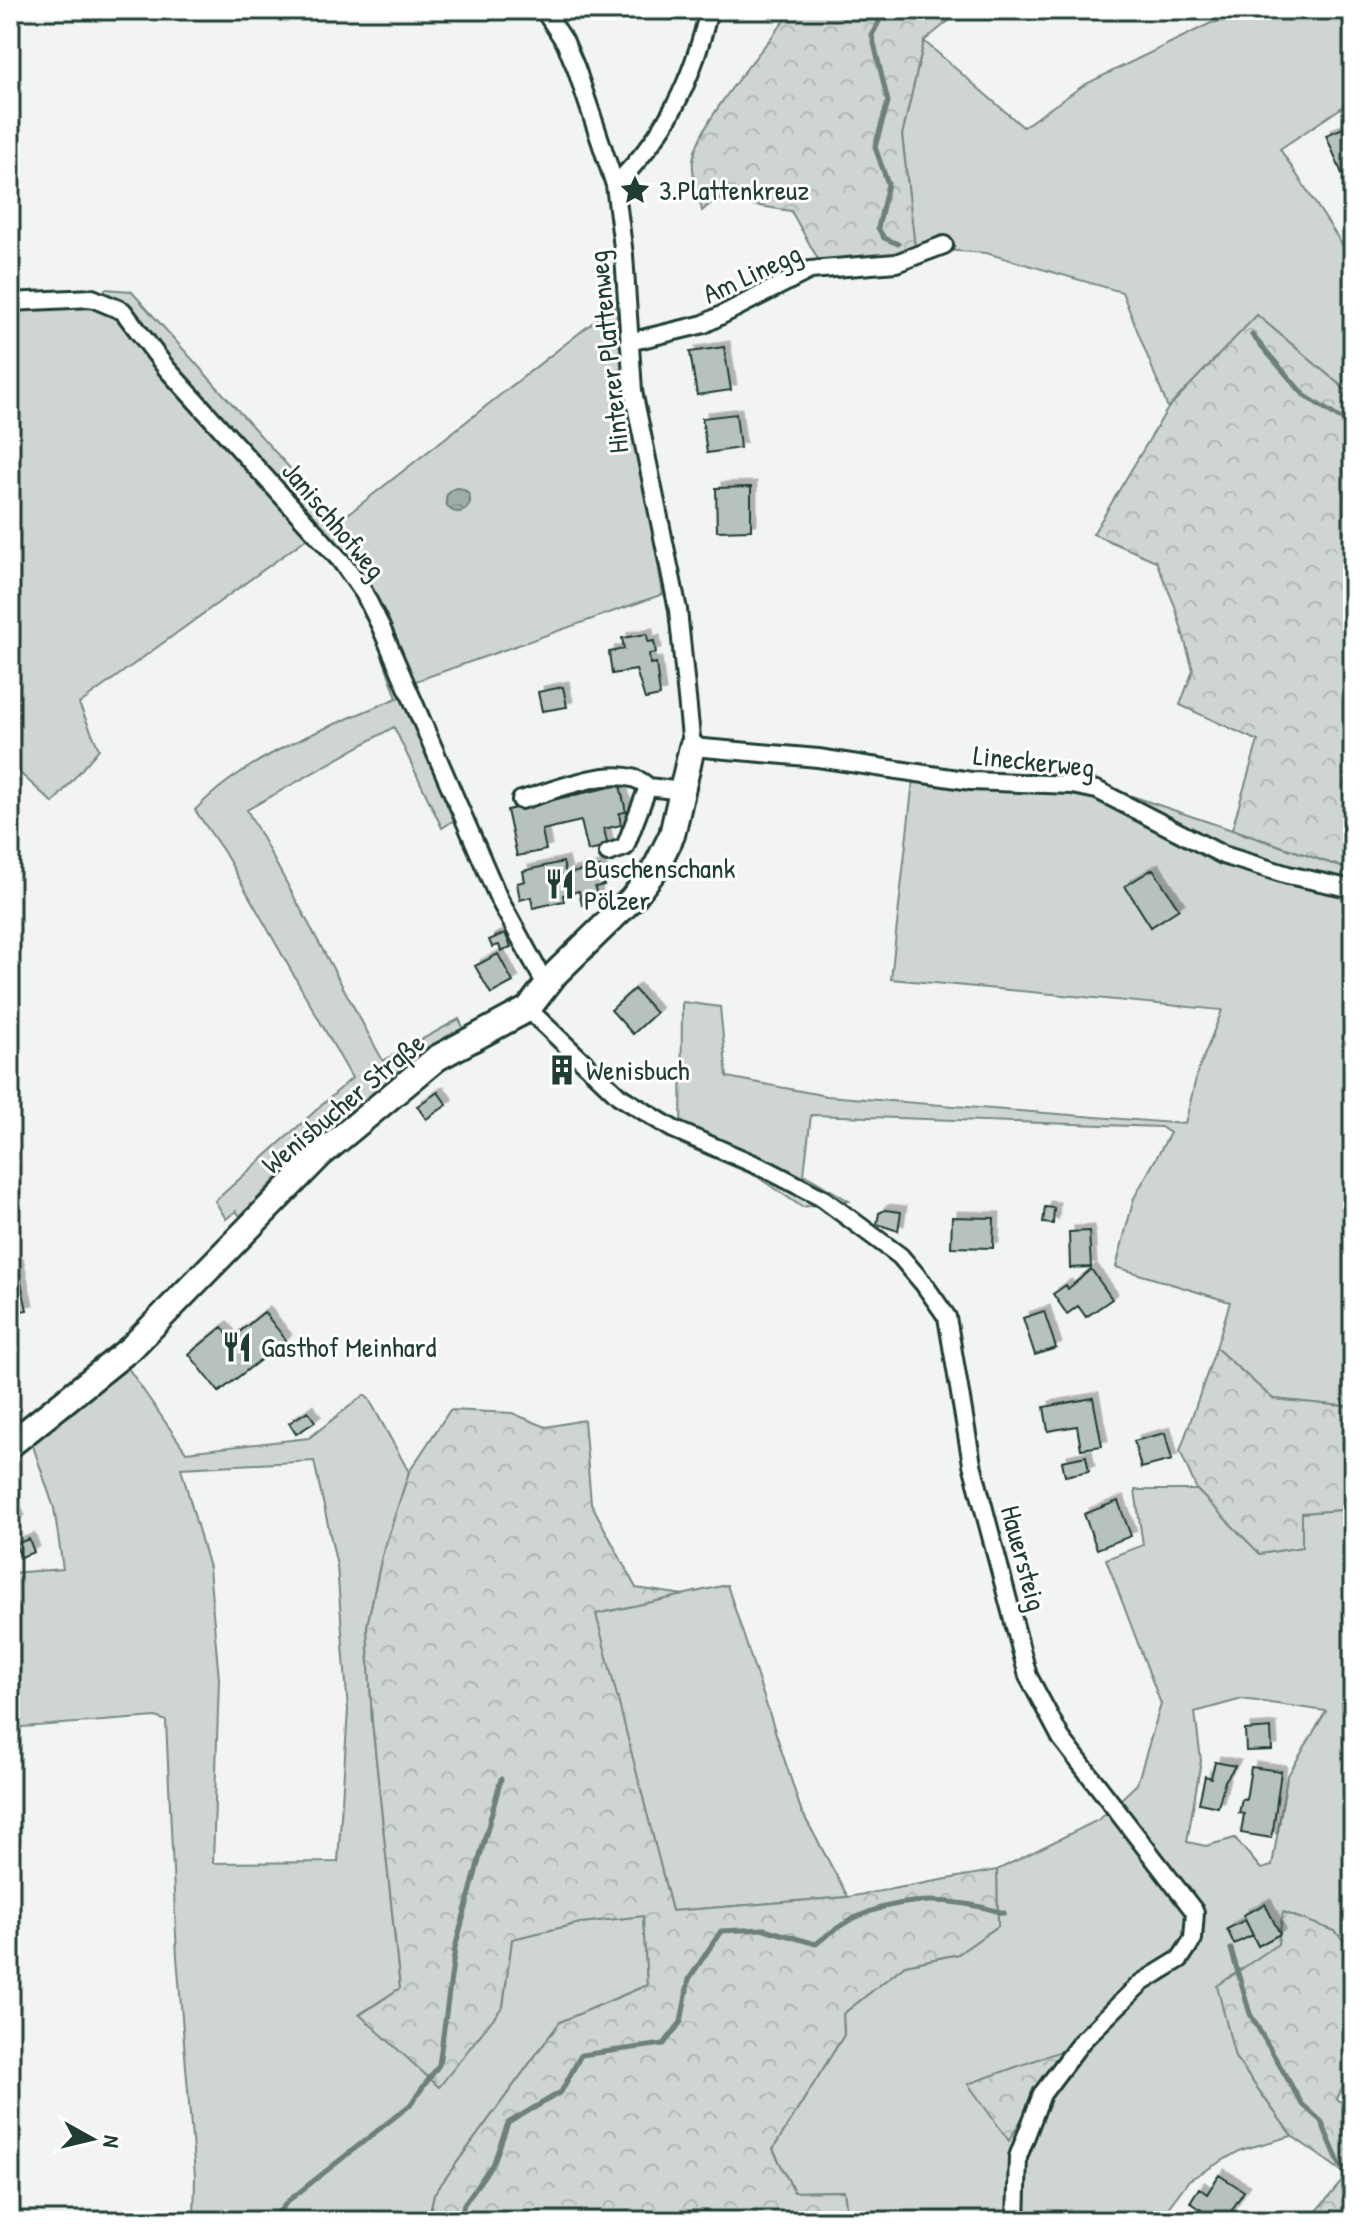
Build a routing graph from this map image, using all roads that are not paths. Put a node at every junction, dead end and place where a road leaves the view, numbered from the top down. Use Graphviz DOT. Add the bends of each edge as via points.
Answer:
graph roads {
  1 [pos="544,10"];
  2 [pos="709,10"];
  3 [pos="615,185"];
  4 [pos="944,245"];
  5 [pos="10,302"];
  6 [pos="629,342"];
  7 [pos="692,747"];
  8 [pos="648,787"];
  9 [pos="683,791"];
  10 [pos="521,800"];
  11 [pos="608,853"];
  12 [pos="1353,889"];
  13 [pos="546,985"];
  14 [pos="528,1009"];
  15 [pos="10,1445"];
  16 [pos="1016,2221"];
  1 -- 3 [label="street, Hinterer Plattenweg" via="576,68"];
  2 -- 3 [label="street" via="685,89 641,158"];
  3 -- 6 [label="street, Hinterer Plattenweg"];
  4 -- 6 [label="street, Am Linegg" via="896,263 810,270 704,324"];
  5 -- 13 [label="street, Janischhofweg" via="92,298 123,311 167,369 341,561 380,625 499,899"];
  6 -- 7 [label="street, Hinterer Plattenweg" via="641,441 678,610"];
  7 -- 9 [label="street, Wenisbucher Straße"];
  7 -- 12 [label="street, Lineckerweg" via="818,758 971,781 1097,790 1223,855"];
  8 -- 9 [label="street"];
  8 -- 10 [label="street" via="639,778 619,773"];
  8 -- 11 [label="street" via="625,847"];
  9 -- 13 [label="street, Wenisbucher Straße" via="672,835 654,871"];
  13 -- 14 [label="street, Wenisbucher Straße"];
  14 -- 15 [label="street, Wenisbucher Straße" via="437,1058 387,1097 320,1155 132,1347"];
  14 -- 16 [label="street, Hauersteig" via="619,1096 673,1129 822,1198 900,1256 923,1283 947,1317 972,1464 1028,1676 1061,1738 1195,1912 1193,1939 1180,1959 1141,1983 1082,2041 1042,2094 1018,2157"];
}
